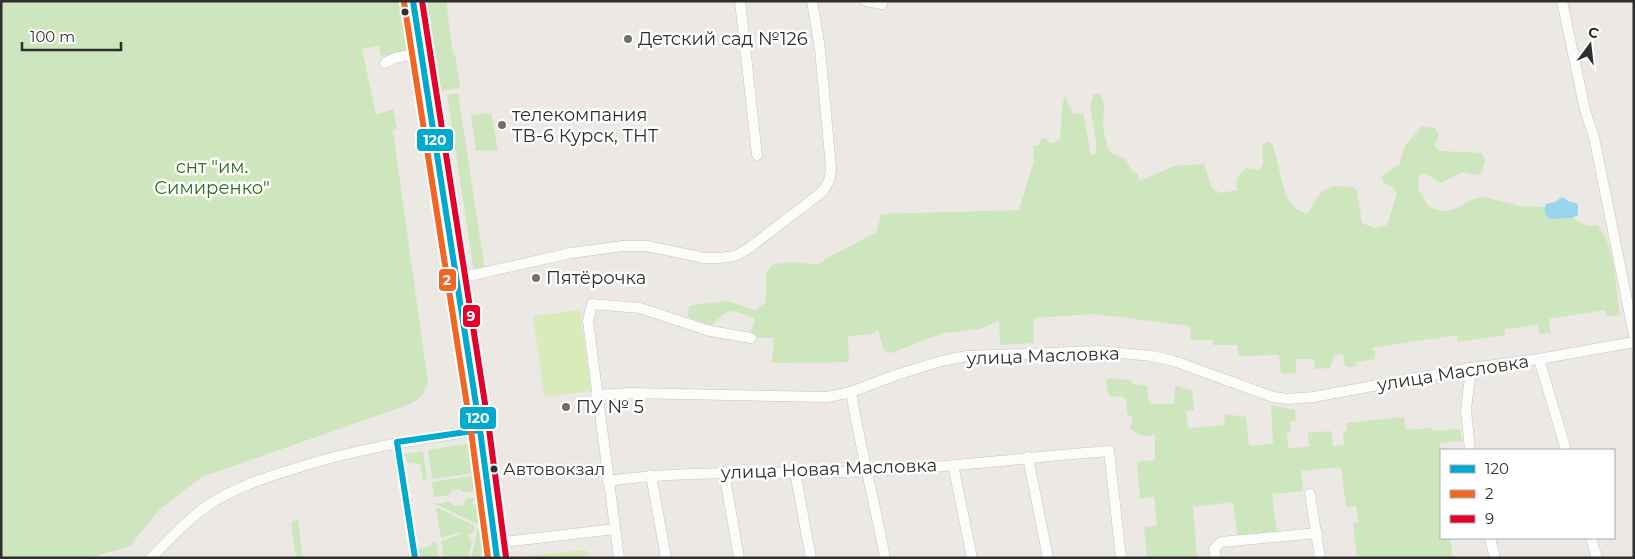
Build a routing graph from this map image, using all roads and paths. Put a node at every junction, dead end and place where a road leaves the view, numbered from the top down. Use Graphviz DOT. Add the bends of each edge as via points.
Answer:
graph roads {
  1 [pos="413,1"];
  2 [pos="740,1"];
  3 [pos="812,1"];
  4 [pos="866,1"];
  5 [pos="1562,1"];
  6 [pos="882,4"];
  7 [pos="421,53"];
  8 [pos="385,63"];
  9 [pos="757,155"];
  10 [pos="455,278"];
  11 [pos="1634,335"];
  12 [pos="751,338"];
  13 [pos="1634,342"];
  14 [pos="1540,359"];
  15 [pos="1471,368"];
  16 [pos="851,392"];
  17 [pos="596,395"];
  18 [pos="480,430"];
  19 [pos="1470,449"];
  20 [pos="1566,449"];
  21 [pos="1028,457"];
  22 [pos="953,465"];
  23 [pos="867,471"];
  24 [pos="724,472"];
  25 [pos="795,472"];
  26 [pos="651,475"];
  27 [pos="608,481"];
  28 [pos="1310,494"];
  29 [pos="615,529"];
  30 [pos="1317,533"];
  31 [pos="1490,539"];
  32 [pos="1591,539"];
  33 [pos="495,543"];
  34 [pos="151,558"];
  35 [pos="497,558"];
  36 [pos="619,558"];
  37 [pos="666,558"];
  38 [pos="739,558"];
  39 [pos="811,558"];
  40 [pos="885,558"];
  41 [pos="972,558"];
  42 [pos="1048,558"];
  43 [pos="1121,558"];
  44 [pos="1216,558"];
  45 [pos="1320,558"];
  46 [pos="1495,558"];
  47 [pos="1597,558"];
  1 -- 7 [label="main road"];
  2 -- 9 [label="street"];
  3 -- 10 [label="street" via="820,49 831,168 827,186 822,192 735,256 704,258 658,248 623,246 571,253"];
  4 -- 6 [label="street"];
  5 -- 11 [label="street"];
  7 -- 8 [label="street"];
  7 -- 10 [label="main road"];
  10 -- 18 [label="main road"];
  12 -- 17 [label="street" via="710,331 640,308 592,304 588,321"];
  13 -- 14 [label="street, улица Масловка"];
  14 -- 15 [label="street, улица Масловка"];
  14 -- 20 [label="street"];
  15 -- 16 [label="street, улица Масловка" via="1288,399 1273,397 1152,356 1068,351 967,356 941,361"];
  15 -- 19 [label="street" via="1466,410"];
  16 -- 17 [label="street, улица Масловка" via="828,398"];
  16 -- 23 [label="street"];
  17 -- 27 [label="street"];
  18 -- 33 [label="main road"];
  18 -- 34 [label="street" via="361,449 250,484 210,504"];
  21 -- 22 [label="street, улица Новая Масловка"];
  21 -- 42 [label="street"];
  21 -- 43 [label="street, улица Новая Масловка" via="1109,451"];
  22 -- 23 [label="street, улица Новая Масловка"];
  22 -- 41 [label="street"];
  23 -- 25 [label="street, улица Новая Масловка"];
  23 -- 40 [label="street"];
  24 -- 25 [label="street, улица Новая Масловка"];
  24 -- 26 [label="street, улица Новая Масловка"];
  24 -- 38 [label="street"];
  25 -- 39 [label="street"];
  26 -- 27 [label="street, улица Новая Масловка"];
  26 -- 37 [label="street"];
  27 -- 29 [label="street"];
  28 -- 30 [label="street"];
  29 -- 33 [label="street"];
  29 -- 36 [label="street"];
  30 -- 44 [label="street" via="1221,542 1214,549"];
  30 -- 45 [label="street"];
  31 -- 46 [label="street"];
  32 -- 47 [label="street"];
  33 -- 35 [label="main road"];
}
